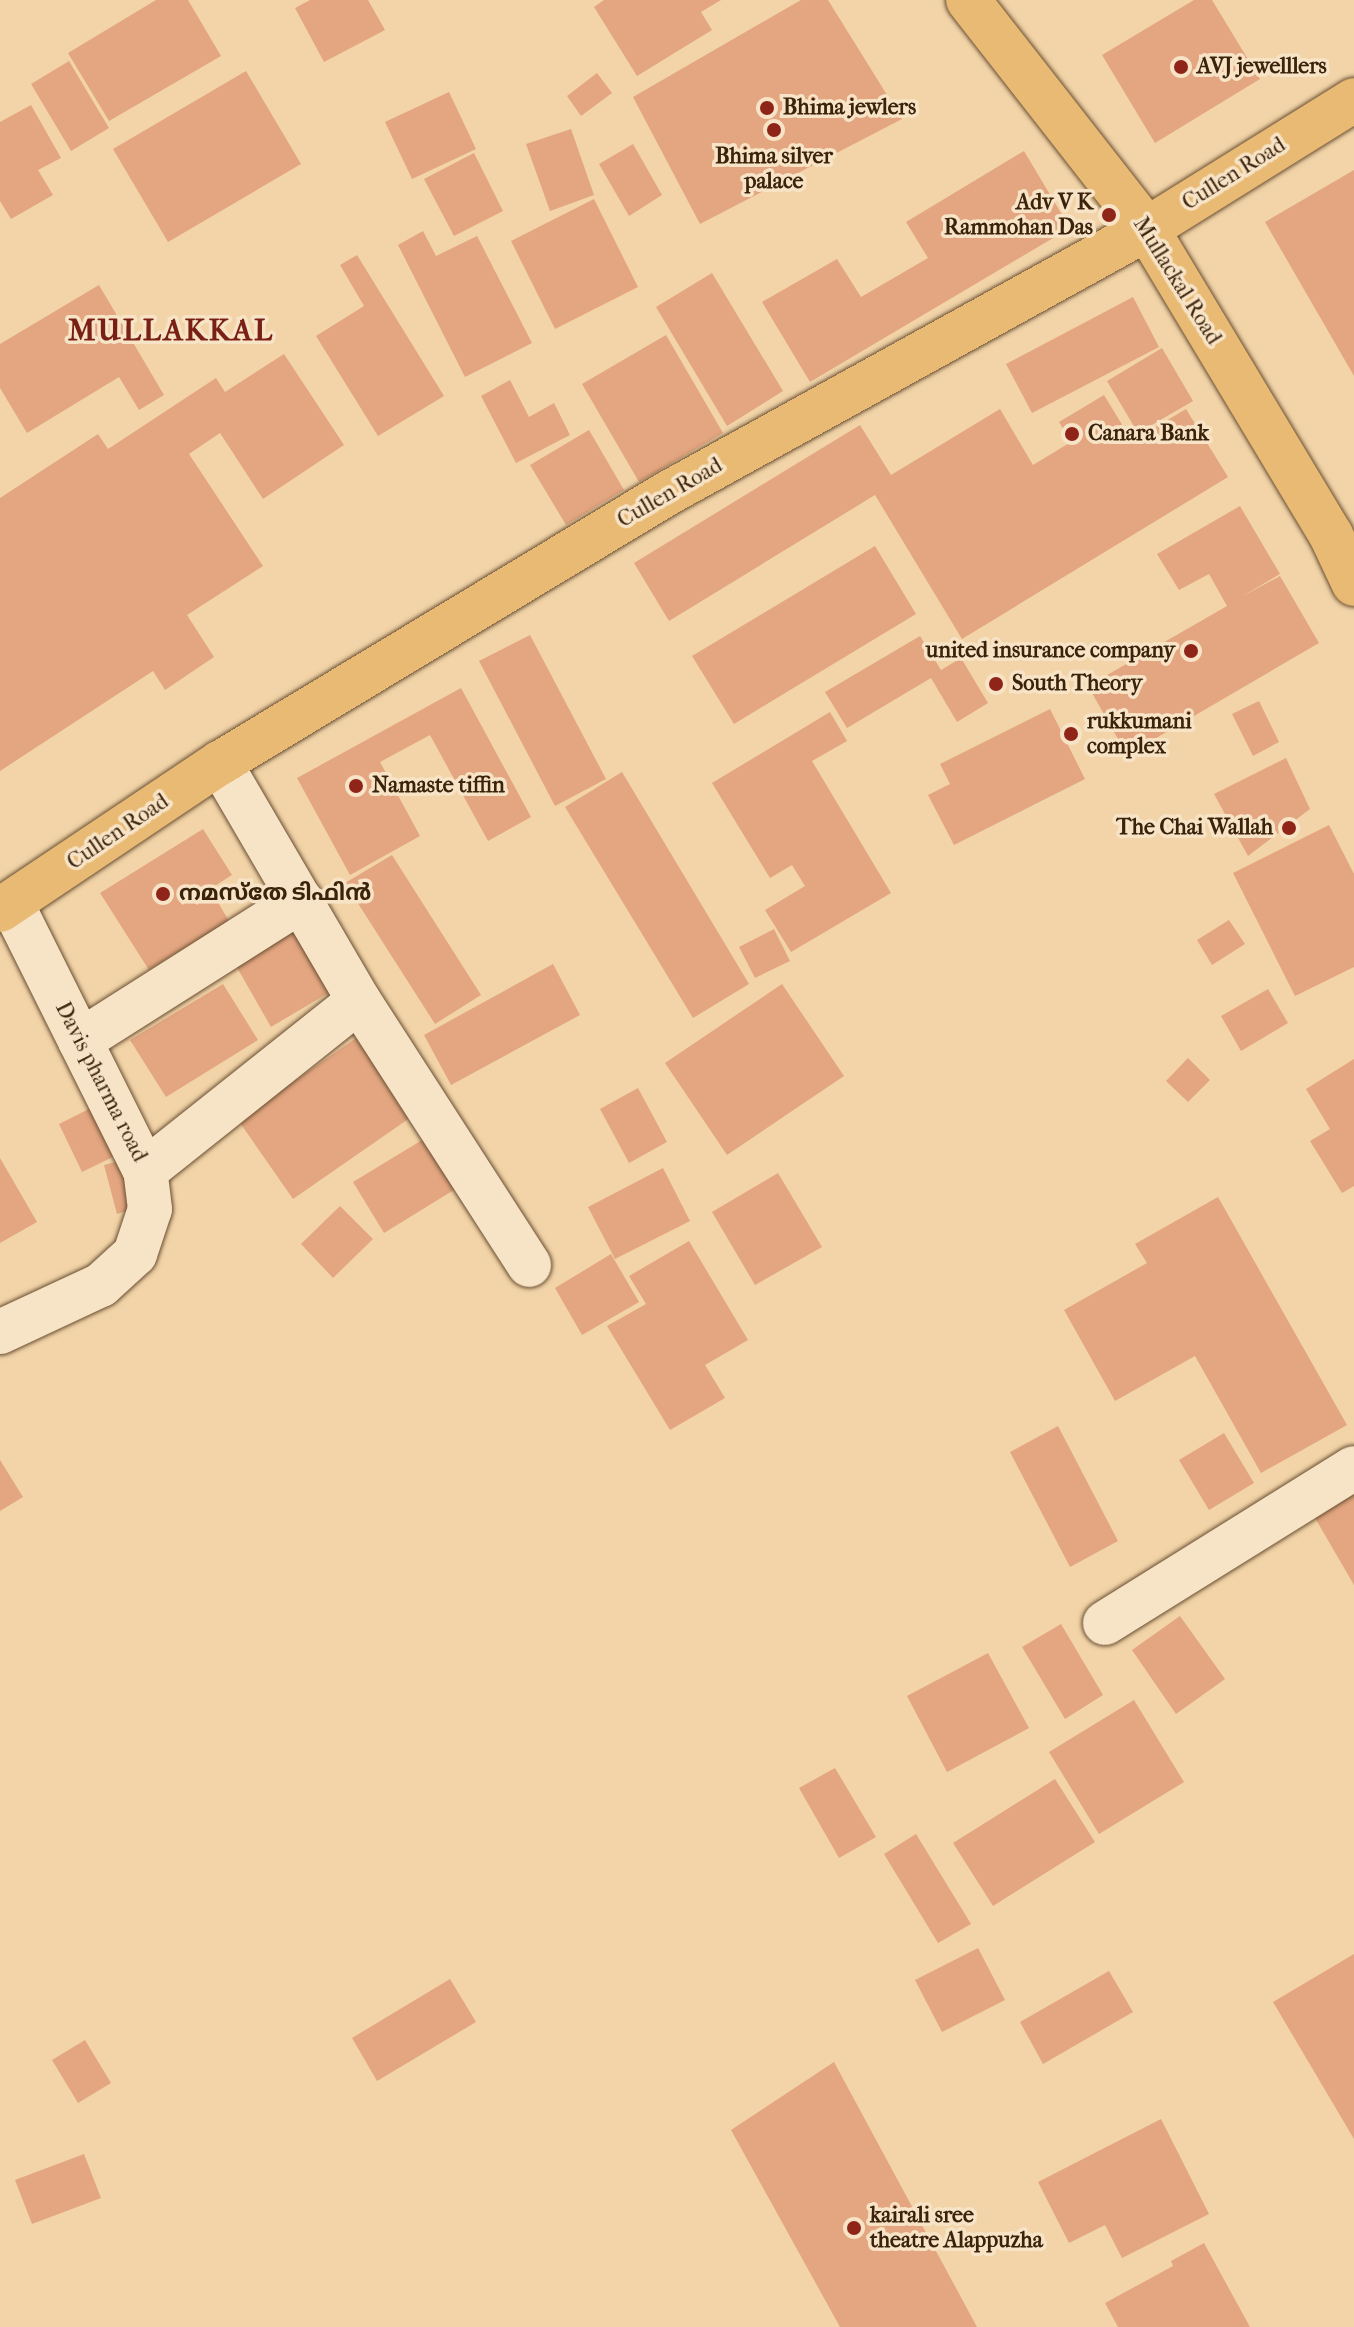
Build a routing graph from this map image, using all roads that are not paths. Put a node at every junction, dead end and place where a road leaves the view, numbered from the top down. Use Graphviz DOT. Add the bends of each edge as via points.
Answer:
graph roads {
  1 [pos="968,0"];
  2 [pos="1354,100"];
  3 [pos="1147,229"];
  4 [pos="1354,584"];
  5 [pos="220,763"];
  6 [pos="301,901"];
  7 [pos="6,907"];
  8 [pos="359,1001"];
  9 [pos="80,1041"];
  10 [pos="145,1171"];
  11 [pos="529,1265"];
  12 [pos="0,1332"];
  13 [pos="1354,1468"];
  14 [pos="1105,1623"];
  1 -- 3 [label="main road, Mullackal Road"];
  2 -- 3 [label="main road, Cullen Road"];
  3 -- 4 [label="main road, Mullackal Road" via="1331,535"];
  3 -- 5 [label="main road, Cullen Road" via="668,493"];
  5 -- 6 [label="street"];
  5 -- 7 [label="main road, Cullen Road"];
  6 -- 8 [label="street"];
  6 -- 9 [label="street"];
  7 -- 9 [label="street, Davis pharma road"];
  8 -- 10 [label="street"];
  8 -- 11 [label="street"];
  9 -- 10 [label="street, Davis pharma road"];
  10 -- 12 [label="street, Davis pharma road" via="150,1209 135,1254 101,1285"];
  13 -- 14 [label="street"];
}
